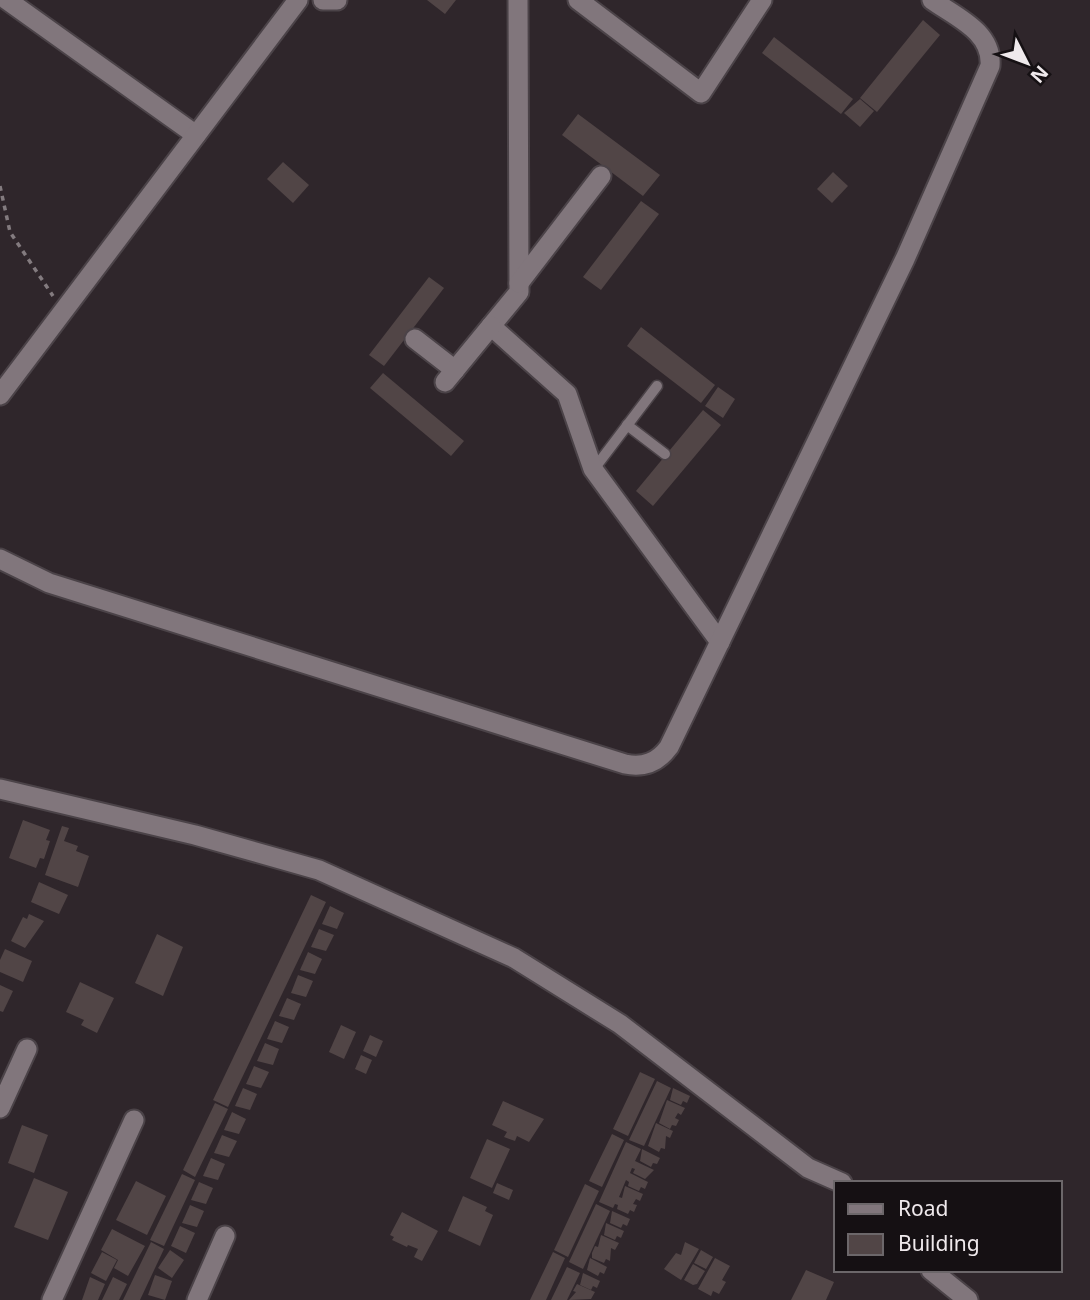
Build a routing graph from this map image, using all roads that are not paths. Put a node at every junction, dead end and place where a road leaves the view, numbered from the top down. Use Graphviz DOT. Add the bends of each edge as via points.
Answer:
graph roads {
  1 [pos="7,0"];
  2 [pos="298,0"];
  3 [pos="323,0"];
  4 [pos="337,0"];
  5 [pos="518,0"];
  6 [pos="578,0"];
  7 [pos="762,0"];
  8 [pos="932,0"];
  9 [pos="196,135"];
  10 [pos="601,176"];
  11 [pos="519,283"];
  12 [pos="491,326"];
  13 [pos="415,339"];
  14 [pos="657,386"];
  15 [pos="0,395"];
  16 [pos="627,425"];
  17 [pos="665,454"];
  18 [pos="593,469"];
  19 [pos="0,559"];
  20 [pos="720,642"];
  21 [pos="2,793"];
  22 [pos="27,1049"];
  23 [pos="0,1108"];
  24 [pos="134,1120"];
  25 [pos="837,1181"];
  26 [pos="225,1236"];
  27 [pos="933,1272"];
  28 [pos="52,1300"];
  29 [pos="197,1300"];
  30 [pos="968,1300"];
  1 -- 9 [label="street"];
  2 -- 9 [label="street"];
  3 -- 4 [label="street"];
  5 -- 11 [label="street"];
  6 -- 7 [label="street" via="701,93"];
  8 -- 20 [label="street" via="981,34 989,49 990,66 905,260"];
  9 -- 15 [label="street"];
  10 -- 11 [label="street"];
  11 -- 12 [label="street" via="520,292"];
  12 -- 13 [label="street" via="450,376"];
  12 -- 18 [label="street" via="567,394"];
  14 -- 16 [label="lane"];
  16 -- 17 [label="lane"];
  16 -- 18 [label="lane"];
  18 -- 20 [label="street"];
  19 -- 20 [label="street" via="49,583 633,766 657,760 668,747"];
  21 -- 25 [label="street" via="182,832 319,870 514,958 620,1024 808,1168"];
  22 -- 23 [label="street"];
  24 -- 28 [label="street"];
  26 -- 29 [label="street"];
  27 -- 30 [label="street"];
}
